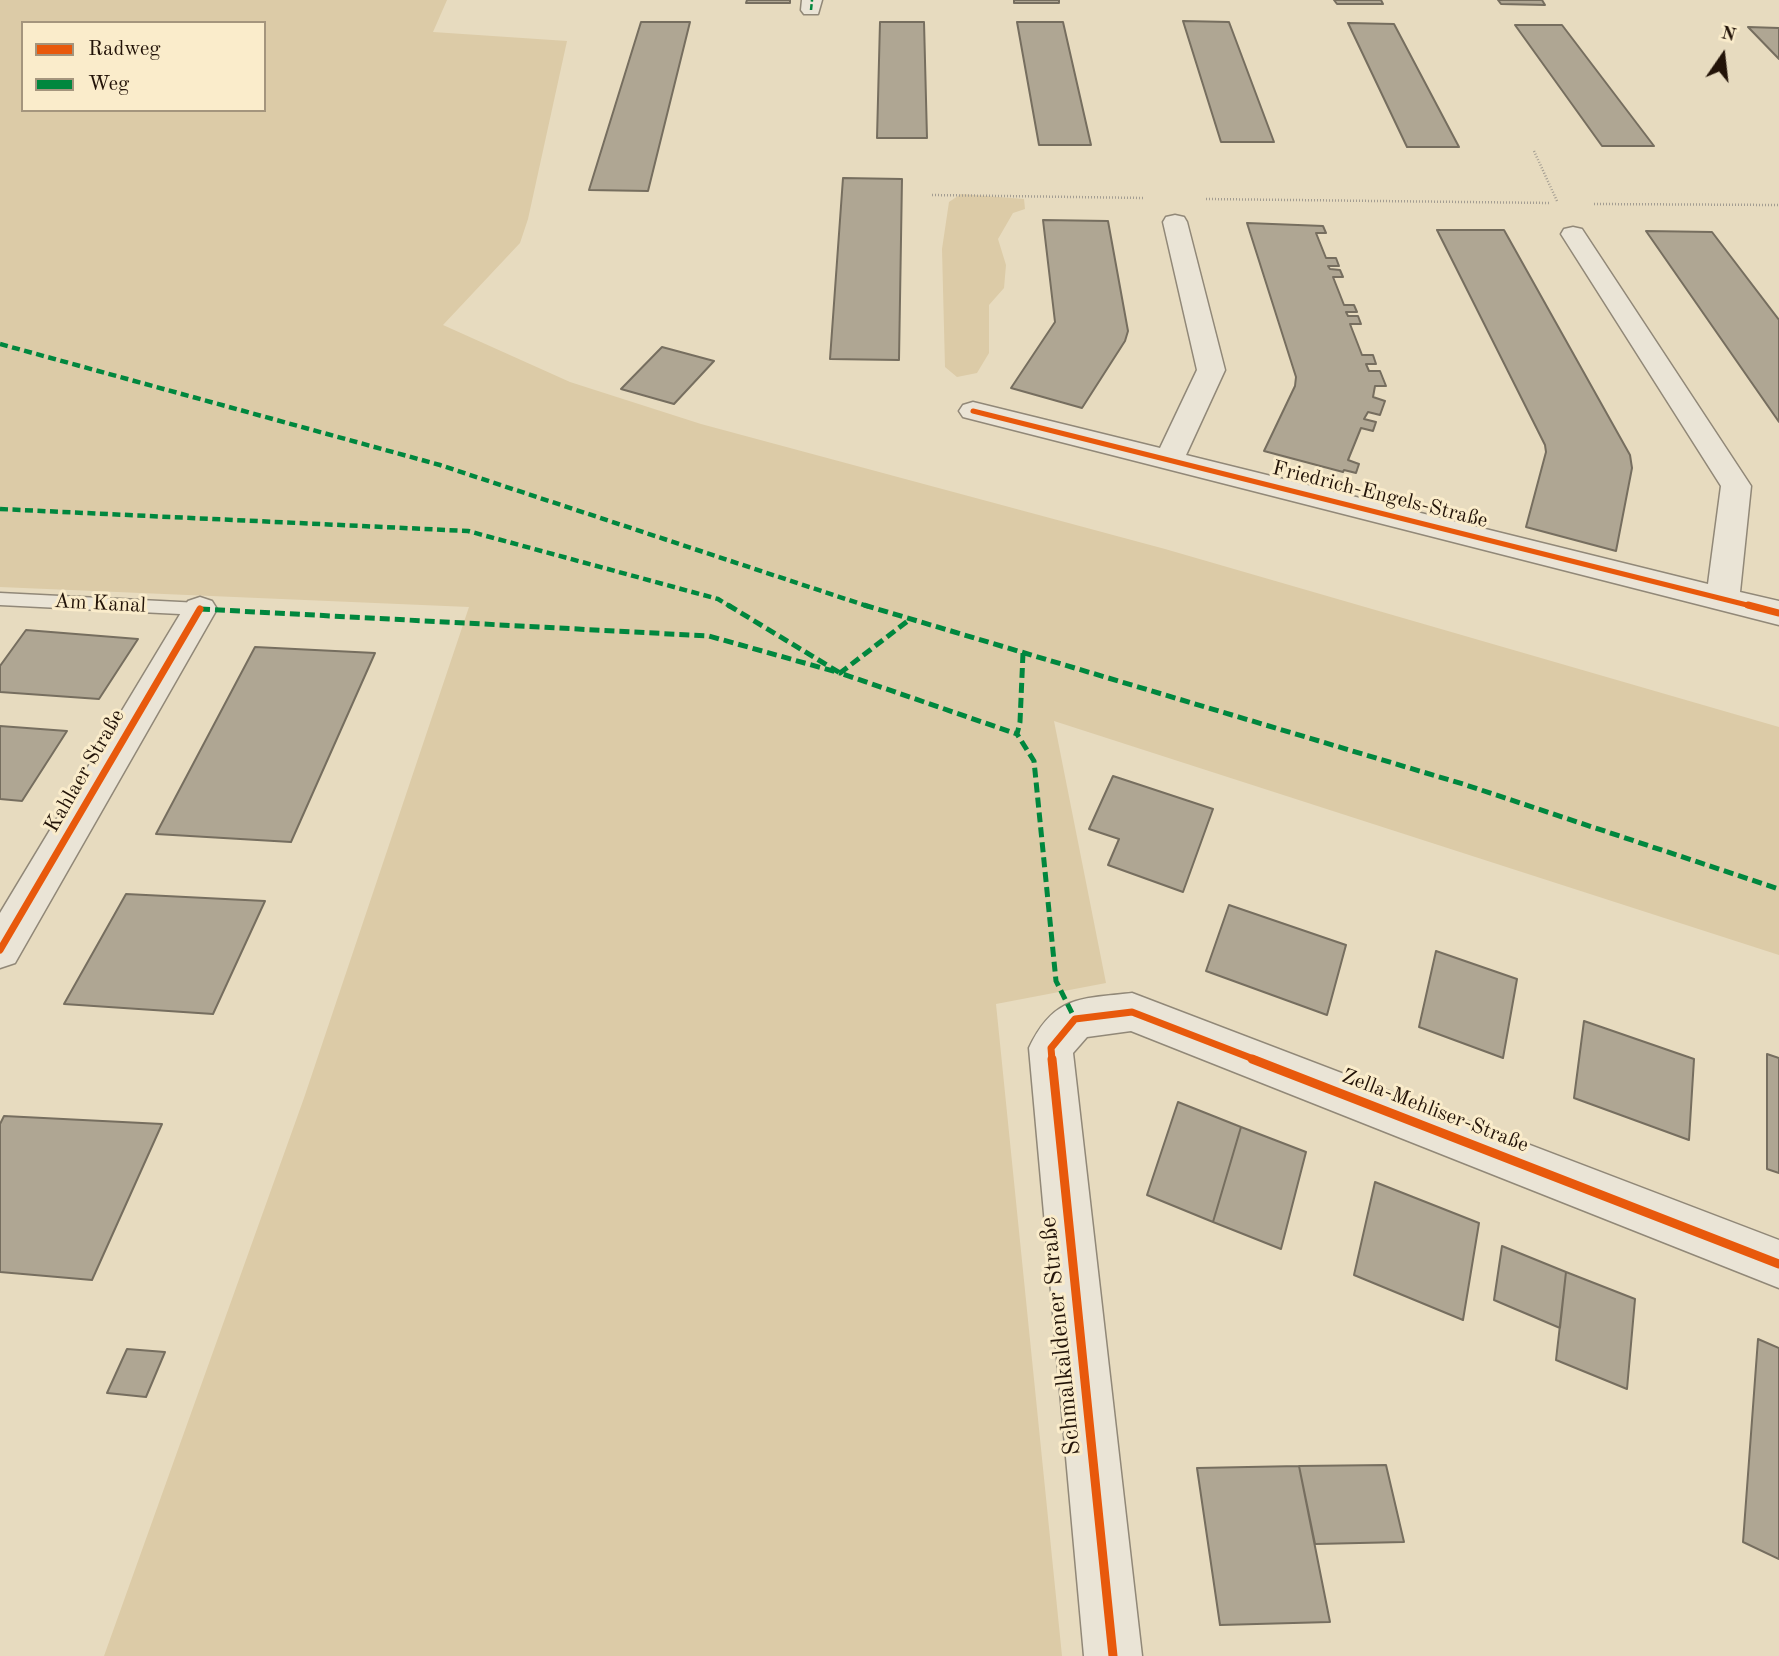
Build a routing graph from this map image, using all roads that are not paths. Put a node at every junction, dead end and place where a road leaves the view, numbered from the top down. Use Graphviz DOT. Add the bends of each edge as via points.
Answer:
graph roads {
  1 [pos="1175,222"];
  2 [pos="1573,234"];
  3 [pos="973,411"];
  4 [pos="1169,460"];
  5 [pos="0,599"];
  6 [pos="1723,599"];
  7 [pos="200,609"];
  8 [pos="1779,613"];
  9 [pos="0,950"];
  10 [pos="1075,1019"];
  11 [pos="1779,1264"];
  12 [pos="1113,1656"];
  1 -- 4 [label="street" via="1211,370"];
  2 -- 6 [label="street" via="1736,486"];
  3 -- 4 [label="street, Friedrich-Engels-Straße"];
  4 -- 6 [label="street, Friedrich-Engels-Straße"];
  5 -- 7 [label="lane, Am Kanal"];
  6 -- 8 [label="street, Friedrich-Engels-Straße"];
  7 -- 9 [label="street, Kahlaer Straße"];
  10 -- 11 [label="street, Zella-Mehliser-Straße" via="1132,1012"];
  10 -- 12 [label="street, Schmalkaldener Straße" via="1051,1048"];
}
